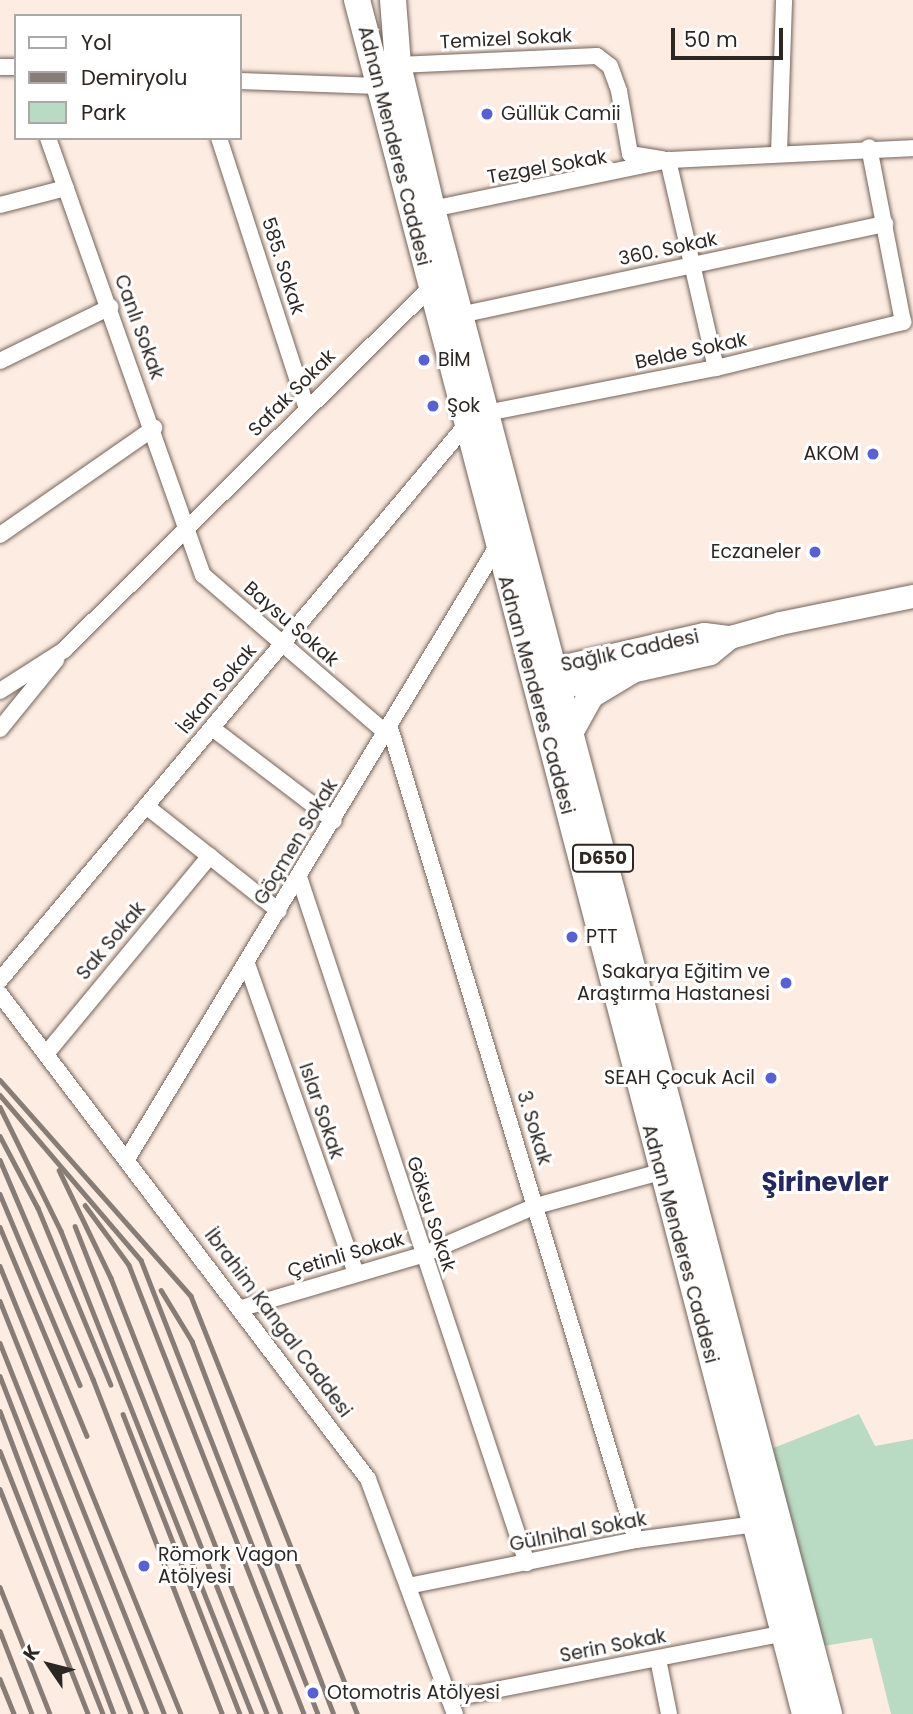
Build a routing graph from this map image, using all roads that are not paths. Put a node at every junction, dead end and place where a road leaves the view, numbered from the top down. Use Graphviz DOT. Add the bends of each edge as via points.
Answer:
graph roads {
  1 [pos="357,0"];
  2 [pos="393,0"];
  3 [pos="784,0"];
  4 [pos="398,65"];
  5 [pos="242,81"];
  6 [pos="378,86"];
  7 [pos="49,140"];
  8 [pos="220,140"];
  9 [pos="869,147"];
  10 [pos="913,148"];
  11 [pos="779,153"];
  12 [pos="668,160"];
  13 [pos="66,188"];
  14 [pos="0,205"];
  15 [pos="432,209"];
  16 [pos="885,225"];
  17 [pos="692,265"];
  18 [pos="430,288"];
  19 [pos="110,307"];
  20 [pos="460,314"];
  21 [pos="0,361"];
  22 [pos="716,369"];
  23 [pos="306,406"];
  24 [pos="476,419"];
  25 [pos="154,428"];
  26 [pos="188,531"];
  27 [pos="0,536"];
  28 [pos="498,545"];
  29 [pos="913,596"];
  30 [pos="541,619"];
  31 [pos="730,637"];
  32 [pos="281,645"];
  33 [pos="64,650"];
  34 [pos="601,657"];
  35 [pos="631,671"];
  36 [pos="545,680"];
  37 [pos="3,686"];
  38 [pos="212,728"];
  39 [pos="0,729"];
  40 [pos="388,731"];
  41 [pos="571,731"];
  42 [pos="146,806"];
  43 [pos="334,821"];
  44 [pos="210,856"];
  45 [pos="299,877"];
  46 [pos="279,911"];
  47 [pos="247,964"];
  48 [pos="0,980"];
  49 [pos="0,995"];
  50 [pos="46,1054"];
  51 [pos="127,1159"];
  52 [pos="660,1172"];
  53 [pos="536,1206"];
  54 [pos="422,1255"];
  55 [pos="356,1273"];
  56 [pos="242,1308"];
  57 [pos="756,1524"];
  58 [pos="636,1540"];
  59 [pos="527,1563"];
  60 [pos="408,1586"];
  61 [pos="785,1633"];
  62 [pos="658,1659"];
  63 [pos="452,1707"];
  64 [pos="669,1714"];
  65 [pos="805,1714"];
  66 [pos="829,1714"];
  1 -- 6 [label="main road, Adnan Menderes Caddesi"];
  2 -- 4 [label="main road, Adnan Menderes Caddesi / D650"];
  3 -- 11 [label="street"];
  4 -- 12 [label="street, Temizel Sokak" via="597,56 610,66 619,91 630,154"];
  4 -- 15 [label="main road, Adnan Menderes Caddesi / D650"];
  5 -- 6 [label="street"];
  6 -- 18 [label="main road, Adnan Menderes Caddesi"];
  7 -- 13 [label="street, Canlı Sokak"];
  8 -- 23 [label="street, 585. Sokak"];
  9 -- 10 [label="street"];
  9 -- 11 [label="street"];
  9 -- 16 [label="street"];
  11 -- 12 [label="street"];
  12 -- 15 [label="street, Tezgel Sokak"];
  12 -- 17 [label="street"];
  13 -- 14 [label="street"];
  13 -- 19 [label="street, Canlı Sokak"];
  15 -- 20 [label="main road, Adnan Menderes Caddesi / D650"];
  16 -- 17 [label="street, 360. Sokak"];
  16 -- 22 [label="street, Belde Sokak" via="903,321"];
  17 -- 20 [label="street, 360. Sokak"];
  17 -- 22 [label="street"];
  18 -- 23 [label="street, Safak Sokak"];
  18 -- 24 [label="main road, Adnan Menderes Caddesi"];
  19 -- 21 [label="street"];
  19 -- 25 [label="street, Canlı Sokak"];
  20 -- 24 [label="main road, Adnan Menderes Caddesi / D650"];
  22 -- 24 [label="street, Belde Sokak"];
  23 -- 26 [label="street, Safak Sokak"];
  24 -- 28 [label="main road, Adnan Menderes Caddesi"];
  24 -- 30 [label="main road, Adnan Menderes Caddesi / D650"];
  24 -- 32 [label="street, İskan Sokak"];
  25 -- 26 [label="street, Canlı Sokak"];
  25 -- 27 [label="street"];
  26 -- 32 [label="street, Baysu Sokak" via="203,575"];
  26 -- 33 [label="street, Safak Sokak"];
  28 -- 36 [label="main road, Adnan Menderes Caddesi"];
  28 -- 40 [label="street, Göçmen Sokak"];
  29 -- 31 [label="main road, Sağlık Caddesi"];
  30 -- 34 [label="main road" via="564,654"];
  30 -- 36 [label="main road, Adnan Menderes Caddesi / D650"];
  31 -- 34 [label="main road, Sağlık Caddesi" via="704,634"];
  31 -- 35 [label="main road, Sağlık Caddesi" via="710,653"];
  32 -- 38 [label="street, İskan Sokak"];
  32 -- 40 [label="street, Baysu Sokak"];
  33 -- 37 [label="street"];
  33 -- 39 [label="street"];
  34 -- 36 [label="main road, Sağlık Caddesi"];
  35 -- 36 [label="main road, Sağlık Caddesi"];
  35 -- 41 [label="main road, Adnan Menderes Caddesi" via="591,695"];
  36 -- 41 [label="main road, Adnan Menderes Caddesi / D650"];
  36 -- 52 [label="main road, Adnan Menderes Caddesi"];
  38 -- 42 [label="street, İskan Sokak"];
  38 -- 43 [label="street"];
  40 -- 43 [label="street, Göçmen Sokak"];
  40 -- 53 [label="street, 3. Sokak"];
  41 -- 66 [label="main road, Adnan Menderes Caddesi / D650"];
  42 -- 44 [label="street"];
  42 -- 48 [label="street, İskan Sokak"];
  43 -- 45 [label="street, Göçmen Sokak"];
  44 -- 46 [label="street"];
  44 -- 50 [label="street, Sak Sokak"];
  45 -- 46 [label="street, Göçmen Sokak"];
  45 -- 54 [label="street, Göksu Sokak"];
  46 -- 47 [label="street, Göçmen Sokak"];
  47 -- 51 [label="street, Göçmen Sokak"];
  47 -- 55 [label="street, Islar Sokak"];
  49 -- 50 [label="street, İbrahim Kangal Caddesi"];
  50 -- 51 [label="street, İbrahim Kangal Caddesi"];
  51 -- 56 [label="street, İbrahim Kangal Caddesi"];
  52 -- 53 [label="street, Çetinli Sokak"];
  52 -- 57 [label="main road, Adnan Menderes Caddesi"];
  53 -- 54 [label="street, Çetinli Sokak"];
  53 -- 58 [label="street, 3. Sokak"];
  54 -- 55 [label="street, Çetinli Sokak"];
  54 -- 59 [label="street, Göksu Sokak"];
  55 -- 56 [label="street, Çetinli Sokak"];
  56 -- 60 [label="street, İbrahim Kangal Caddesi" via="369,1479"];
  57 -- 58 [label="street, Gülnihal Sokak"];
  57 -- 61 [label="main road, Adnan Menderes Caddesi"];
  58 -- 59 [label="street, Gülnihal Sokak"];
  59 -- 60 [label="street, Gülnihal Sokak"];
  60 -- 63 [label="street, İbrahim Kangal Caddesi"];
  61 -- 62 [label="street, Serin Sokak"];
  61 -- 65 [label="main road, Adnan Menderes Caddesi"];
  62 -- 63 [label="street, Serin Sokak"];
  62 -- 64 [label="street"];
}
